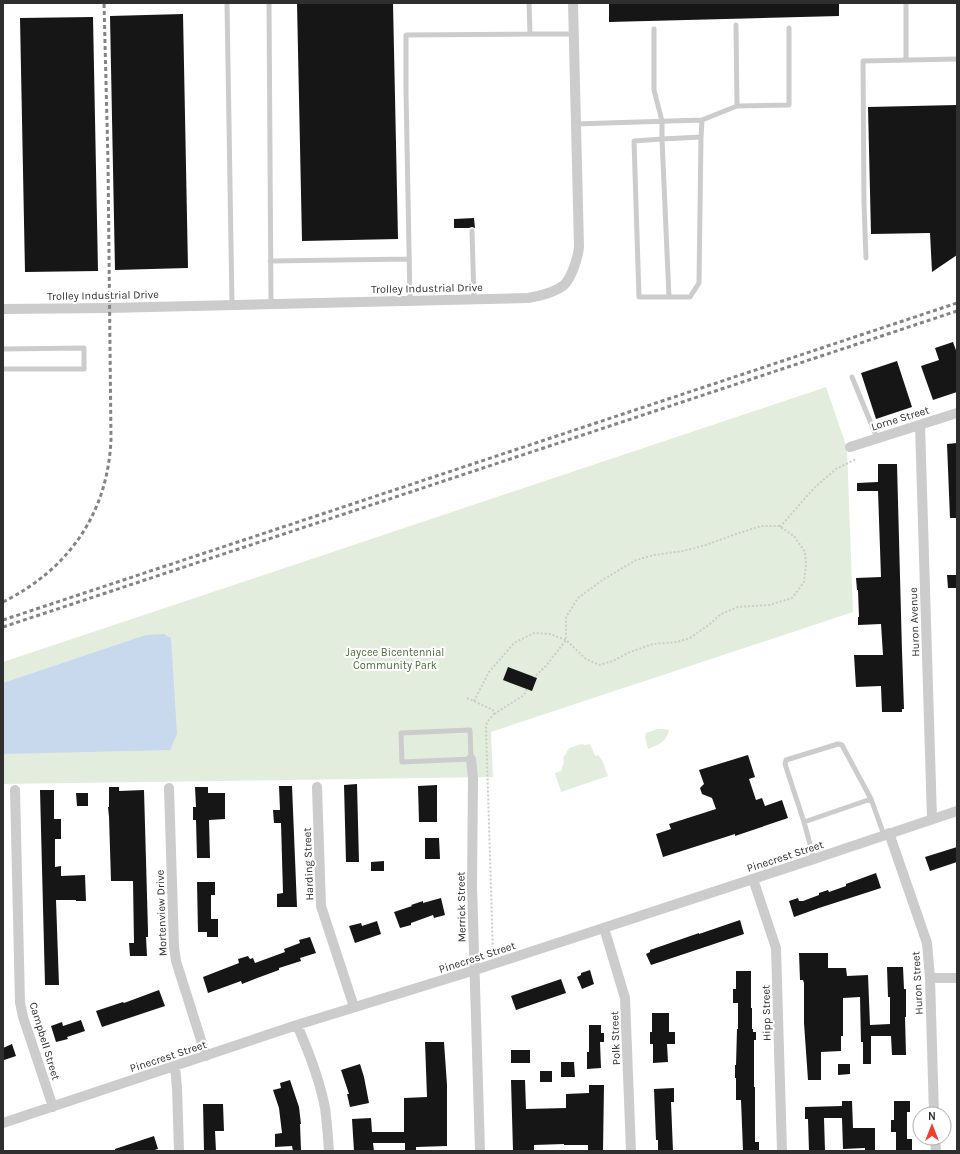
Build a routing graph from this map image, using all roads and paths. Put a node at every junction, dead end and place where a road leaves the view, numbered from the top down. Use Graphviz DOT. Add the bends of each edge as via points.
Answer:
graph roads {
  1 [pos="227,3"];
  2 [pos="269,3"];
  3 [pos="529,3"];
  4 [pos="572,3"];
  5 [pos="906,3"];
  6 [pos="736,25"];
  7 [pos="789,28"];
  8 [pos="654,29"];
  9 [pos="530,34"];
  10 [pos="573,34"];
  11 [pos="957,58"];
  12 [pos="906,60"];
  13 [pos="737,106"];
  14 [pos="702,120"];
  15 [pos="662,121"];
  16 [pos="576,124"];
  17 [pos="701,137"];
  18 [pos="662,139"];
  19 [pos="472,231"];
  20 [pos="866,258"];
  21 [pos="409,259"];
  22 [pos="270,261"];
  23 [pos="669,297"];
  24 [pos="474,299"];
  25 [pos="410,301"];
  26 [pos="271,304"];
  27 [pos="232,305"];
  28 [pos="3,309"];
  29 [pos="3,349"];
  30 [pos="3,369"];
  31 [pos="852,377"];
  32 [pos="957,413"];
  33 [pos="920,425"];
  34 [pos="877,438"];
  35 [pos="850,447"];
  36 [pos="856,458"];
  37 [pos="780,527"];
  38 [pos="566,640"];
  39 [pos="534,677"];
  40 [pos="527,689"];
  41 [pos="467,698"];
  42 [pos="474,701"];
  43 [pos="494,714"];
  44 [pos="471,760"];
  45 [pos="317,787"];
  46 [pos="169,788"];
  47 [pos="15,790"];
  48 [pos="871,799"];
  49 [pos="957,811"];
  50 [pos="932,819"];
  51 [pos="804,822"];
  52 [pos="886,834"];
  53 [pos="814,859"];
  54 [pos="753,879"];
  55 [pos="604,928"];
  56 [pos="494,964"];
  57 [pos="475,970"];
  58 [pos="930,978"];
  59 [pos="957,978"];
  60 [pos="354,1007"];
  61 [pos="297,1025"];
  62 [pos="206,1056"];
  63 [pos="175,1066"];
  64 [pos="934,1106"];
  65 [pos="53,1107"];
  66 [pos="3,1123"];
  67 [pos="179,1151"];
  68 [pos="329,1151"];
  69 [pos="480,1151"];
  70 [pos="631,1151"];
  71 [pos="782,1151"];
  1 -- 27 [label="lane"];
  2 -- 22 [label="lane"];
  3 -- 9 [label="lane"];
  4 -- 10 [label="street, Trolley Industrial Drive"];
  5 -- 12 [label="lane"];
  6 -- 13 [label="lane"];
  7 -- 13 [label="lane" via="789,105"];
  8 -- 15 [label="lane" via="654,90"];
  9 -- 10 [label="lane"];
  9 -- 21 [label="lane" via="406,35"];
  10 -- 16 [label="street, Trolley Industrial Drive"];
  11 -- 12 [label="lane"];
  12 -- 20 [label="lane" via="863,61"];
  13 -- 14 [label="lane"];
  14 -- 15 [label="lane"];
  14 -- 17 [label="lane"];
  15 -- 16 [label="lane"];
  15 -- 18 [label="lane"];
  16 -- 24 [label="street, Trolley Industrial Drive" via="579,247 569,276 564,284 544,295 528,298"];
  17 -- 18 [label="lane"];
  17 -- 23 [label="lane" via="699,283 690,297"];
  18 -- 23 [label="lane"];
  18 -- 23 [label="lane" via="634,141 639,297"];
  19 -- 24 [label="lane"];
  21 -- 22 [label="lane"];
  21 -- 25 [label="lane"];
  22 -- 26 [label="lane"];
  24 -- 25 [label="street, Trolley Industrial Drive"];
  25 -- 26 [label="street, Trolley Industrial Drive"];
  26 -- 27 [label="street, Trolley Industrial Drive"];
  27 -- 28 [label="street, Trolley Industrial Drive"];
  29 -- 30 [label="lane" via="84,348 84,369"];
  31 -- 34 [label="lane"];
  32 -- 33 [label="street, Lorne Street"];
  33 -- 34 [label="street, Lorne Street"];
  33 -- 50 [label="street, Huron Avenue"];
  34 -- 35 [label="street, Lorne Street"];
  36 -- 37 [label="path" via="836,469 814,488"];
  37 -- 38 [label="path" via="760,526 706,545 654,554 636,560 578,598 566,617"];
  37 -- 38 [label="path" via="794,536 805,552 804,582 792,598 769,605 738,607 721,614 690,638 653,644 599,665 586,659"];
  38 -- 39 [label="path"];
  38 -- 42 [label="path" via="550,634 534,633 514,643 489,672"];
  40 -- 43 [label="path" via="524,695"];
  41 -- 42 [label="path"];
  42 -- 43 [label="path" via="493,710"];
  43 -- 56 [label="path" via="487,722 486,728"];
  44 -- 44 [label="lane" via="470,730 400,733 402,762"];
  44 -- 57 [label="street, Merrick Street"];
  45 -- 60 [label="street, Harding Street" via="321,906"];
  46 -- 62 [label="street, Mortenview Drive" via="174,947 176,961"];
  47 -- 65 [label="street, Campbell Street" via="20,1002"];
  48 -- 51 [label="lane"];
  48 -- 51 [label="lane" via="840,744 786,760 785,764"];
  48 -- 52 [label="lane"];
  49 -- 50 [label="street, Pinecrest Street"];
  50 -- 52 [label="street, Pinecrest Street"];
  51 -- 53 [label="lane"];
  52 -- 53 [label="street, Pinecrest Street"];
  52 -- 58 [label="street, Huron Street" via="927,943"];
  53 -- 54 [label="street, Pinecrest Street"];
  54 -- 55 [label="street, Pinecrest Street"];
  54 -- 71 [label="street, Hipp Street" via="776,948"];
  55 -- 56 [label="street, Pinecrest Street"];
  55 -- 70 [label="street, Polk Street" via="625,998"];
  56 -- 57 [label="street, Pinecrest Street"];
  57 -- 60 [label="street, Pinecrest Street"];
  57 -- 69 [label="street, Merrick Street"];
  58 -- 59 [label="street"];
  58 -- 64 [label="street, Huron Street"];
  60 -- 61 [label="street, Pinecrest Street"];
  61 -- 62 [label="street, Pinecrest Street"];
  61 -- 68 [label="street" via="323,1098"];
  62 -- 63 [label="street, Pinecrest Street"];
  63 -- 65 [label="street, Pinecrest Street"];
  63 -- 67 [label="street"];
  65 -- 66 [label="street, Pinecrest Street"];
}
